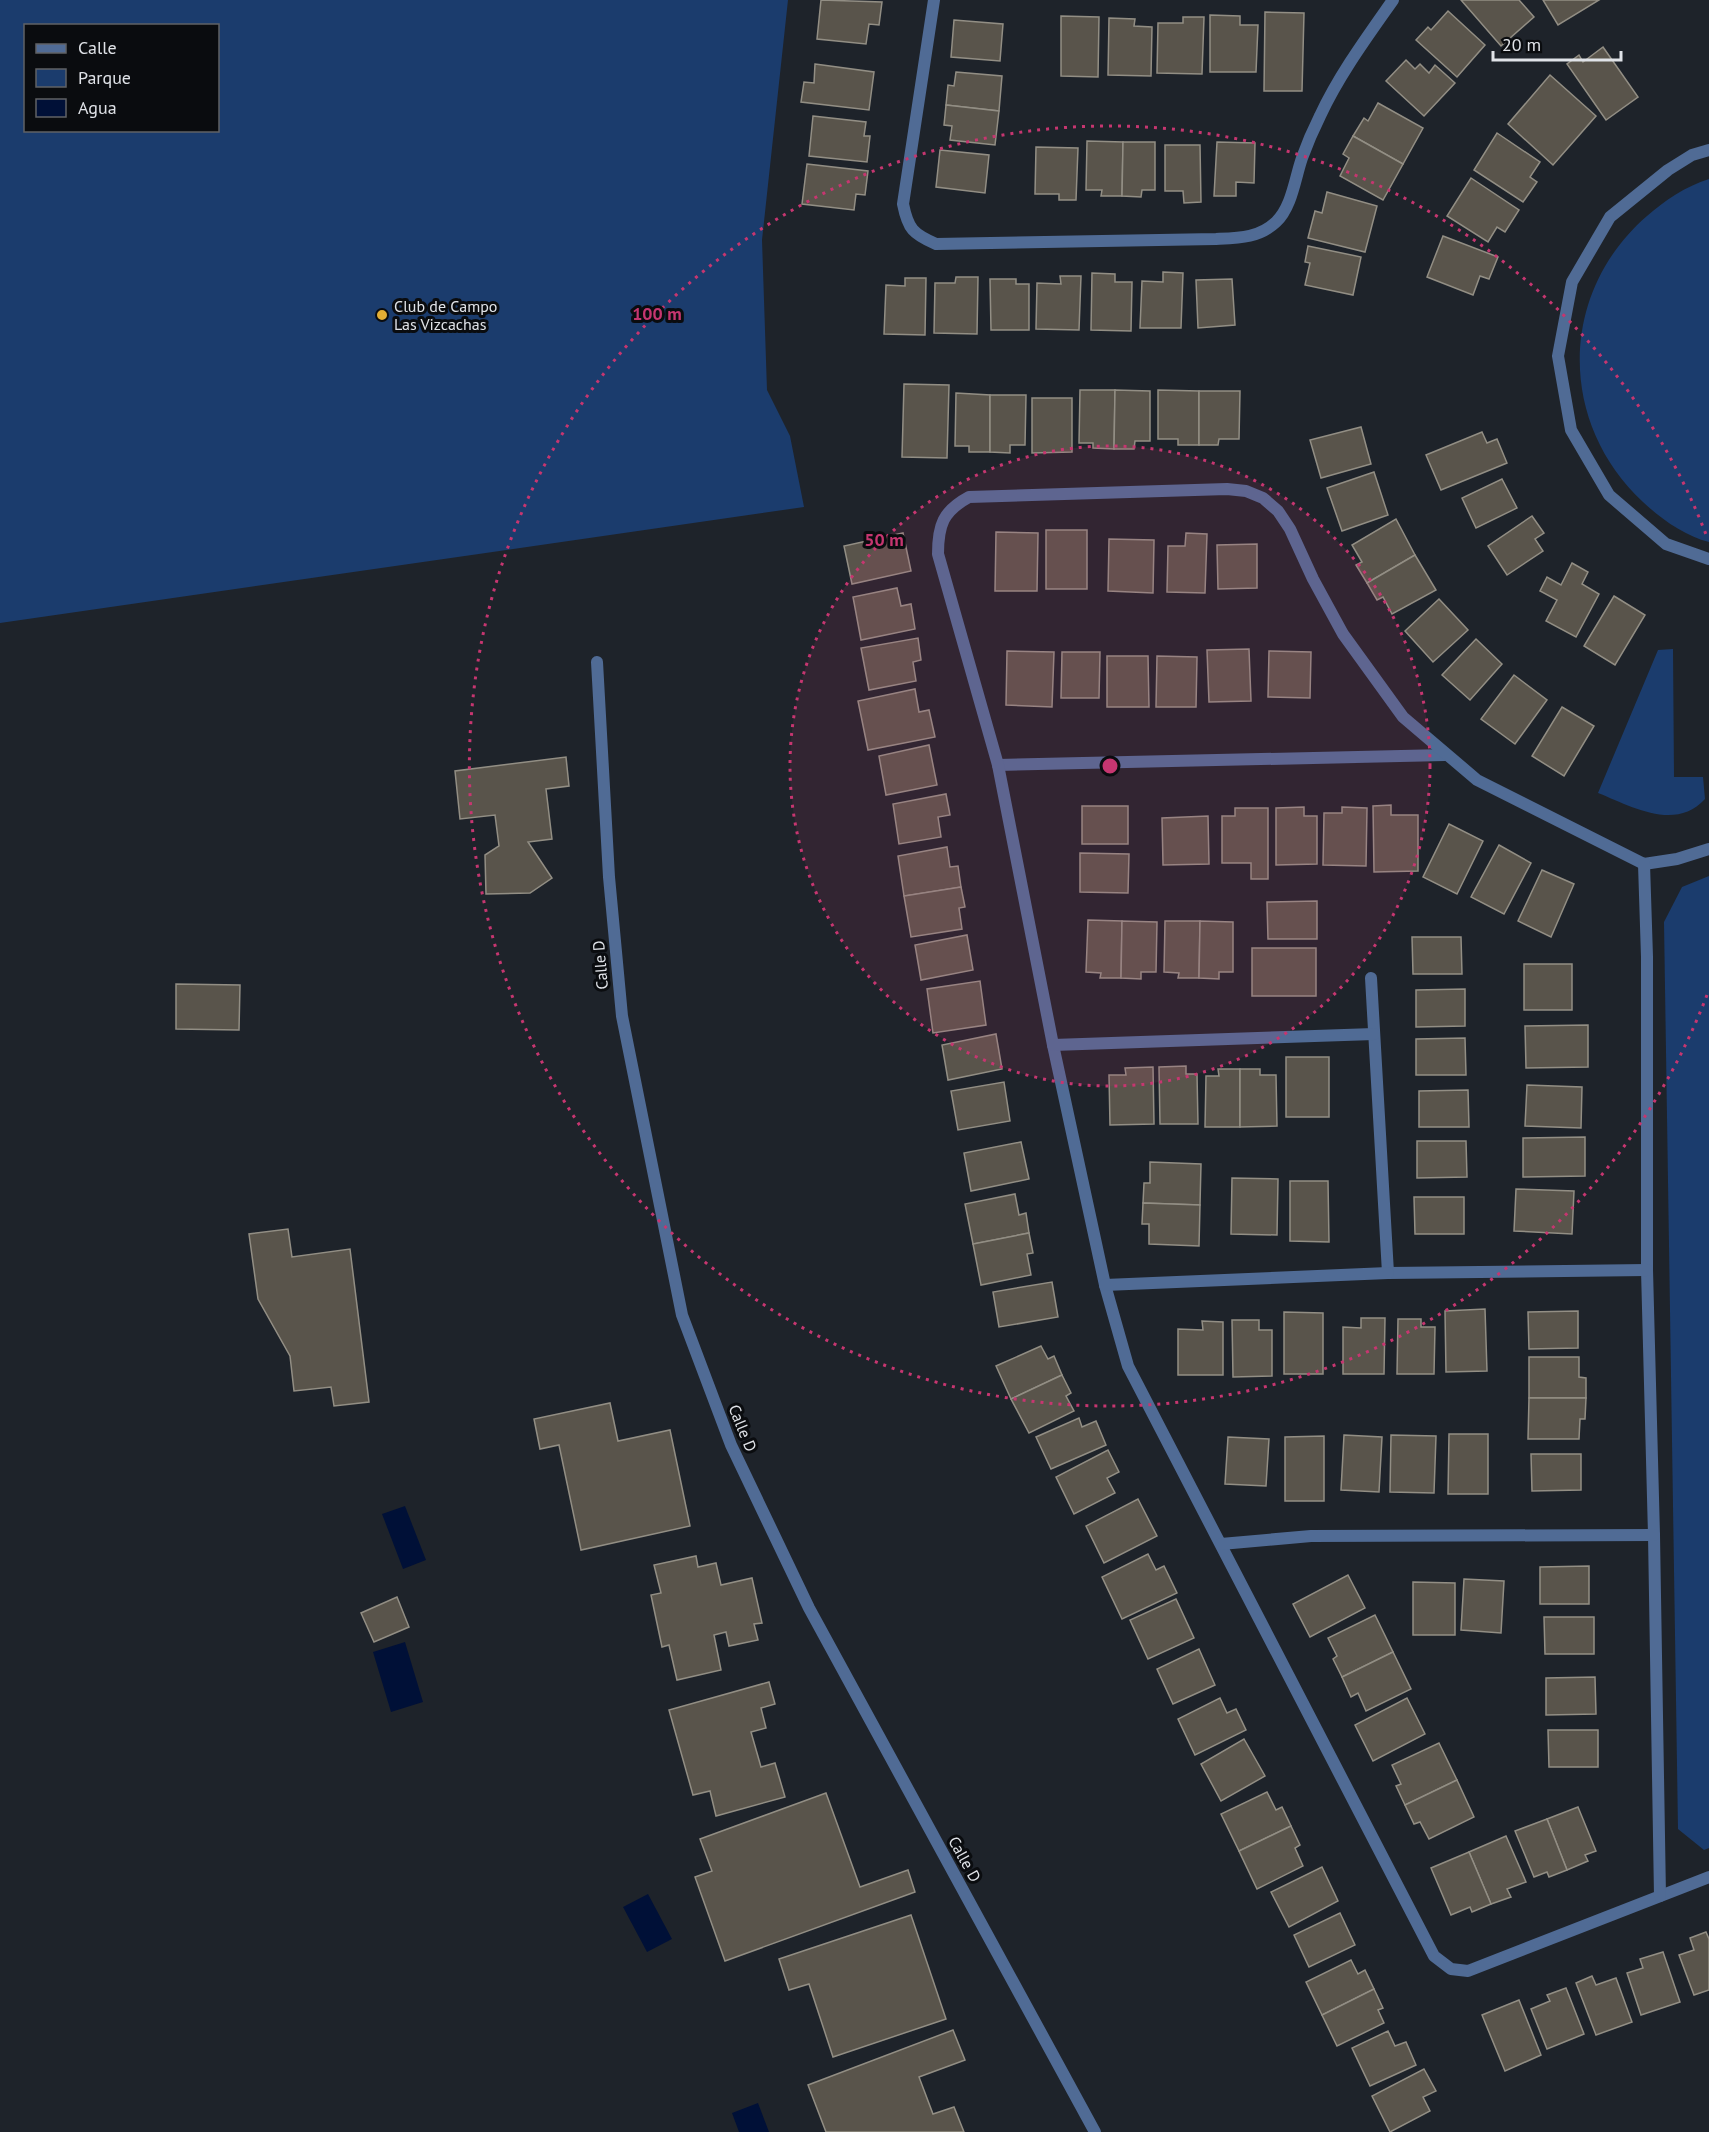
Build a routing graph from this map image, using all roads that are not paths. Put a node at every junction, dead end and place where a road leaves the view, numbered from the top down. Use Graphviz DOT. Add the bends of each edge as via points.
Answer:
graph roads {
  1 [pos="934,0"];
  2 [pos="1393,0"];
  3 [pos="1709,150"];
  4 [pos="1709,559"];
  5 [pos="597,662"];
  6 [pos="1445,755"];
  7 [pos="998,765"];
  8 [pos="1709,849"];
  9 [pos="1644,864"];
  10 [pos="1371,978"];
  11 [pos="1374,1034"];
  12 [pos="1053,1045"];
  13 [pos="1647,1270"];
  14 [pos="1388,1273"];
  15 [pos="1105,1285"];
  16 [pos="1654,1535"];
  17 [pos="1221,1544"];
  18 [pos="1709,1877"];
  19 [pos="1660,1896"];
  20 [pos="1095,2132"];
  1 -- 2 [label="street" via="903,204 907,223 918,236 936,244 1216,239 1245,237 1268,229 1286,206 1326,104"];
  3 -- 4 [label="street" via="1668,170 1610,217 1572,282 1558,356 1571,430 1609,495 1666,544"];
  5 -- 20 [label="street, Calle D" via="609,877 622,1016 682,1315 731,1445 809,1608"];
  6 -- 7 [label="street"];
  6 -- 7 [label="street" via="1402,717 1343,634 1278,511 1263,498 1227,489 969,497 945,516 938,533 938,554"];
  6 -- 9 [label="street" via="1477,780"];
  7 -- 12 [label="street"];
  8 -- 9 [label="street"];
  9 -- 13 [label="street"];
  10 -- 11 [label="street"];
  11 -- 12 [label="street"];
  11 -- 14 [label="street"];
  12 -- 15 [label="street"];
  13 -- 14 [label="street"];
  13 -- 16 [label="street"];
  14 -- 15 [label="street"];
  15 -- 17 [label="street" via="1128,1366"];
  16 -- 17 [label="street" via="1311,1536"];
  16 -- 19 [label="street"];
  17 -- 19 [label="street" via="1434,1956 1451,1969 1468,1971"];
  18 -- 19 [label="street"];
}
